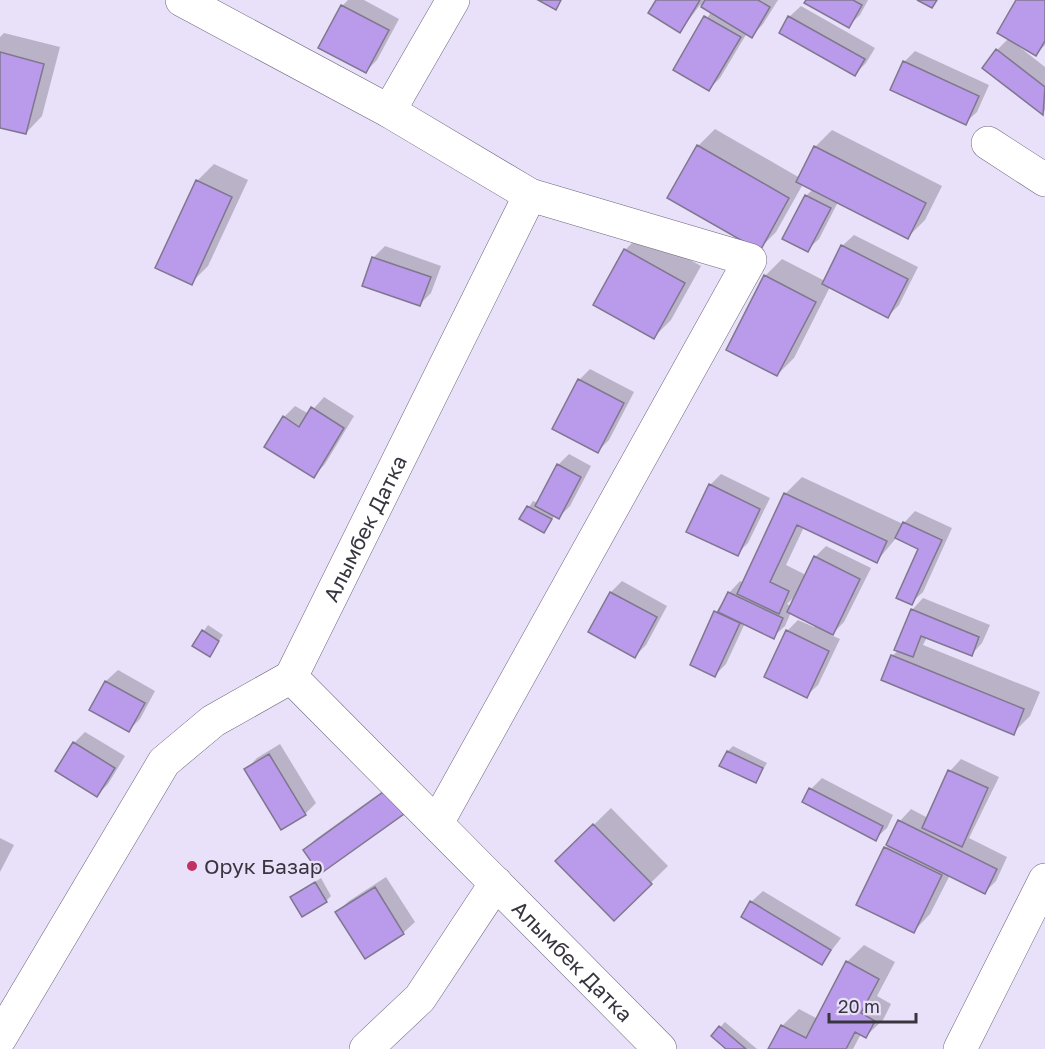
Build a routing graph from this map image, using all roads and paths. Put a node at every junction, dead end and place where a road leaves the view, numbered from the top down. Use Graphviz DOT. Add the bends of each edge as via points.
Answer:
graph roads {
  1 [pos="182,0"];
  2 [pos="453,0"];
  3 [pos="389,111"];
  4 [pos="988,143"];
  5 [pos="1045,180"];
  6 [pos="530,195"];
  7 [pos="291,677"];
  8 [pos="436,823"];
  9 [pos="1045,880"];
  10 [pos="496,883"];
  11 [pos="0,1038"];
  12 [pos="366,1049"];
  13 [pos="660,1049"];
  14 [pos="960,1049"];
  1 -- 3 [label="street"];
  2 -- 3 [label="street"];
  3 -- 6 [label="street"];
  4 -- 5 [label="street"];
  6 -- 7 [label="street, Алымбек Датка"];
  6 -- 8 [label="street" via="750,260"];
  7 -- 8 [label="street, Алымбек Датка"];
  7 -- 11 [label="street" via="213,721 164,762"];
  8 -- 10 [label="street, Алымбек Датка"];
  9 -- 14 [label="street"];
  10 -- 12 [label="street" via="420,998"];
  10 -- 13 [label="street, Алымбек Датка"];
}
